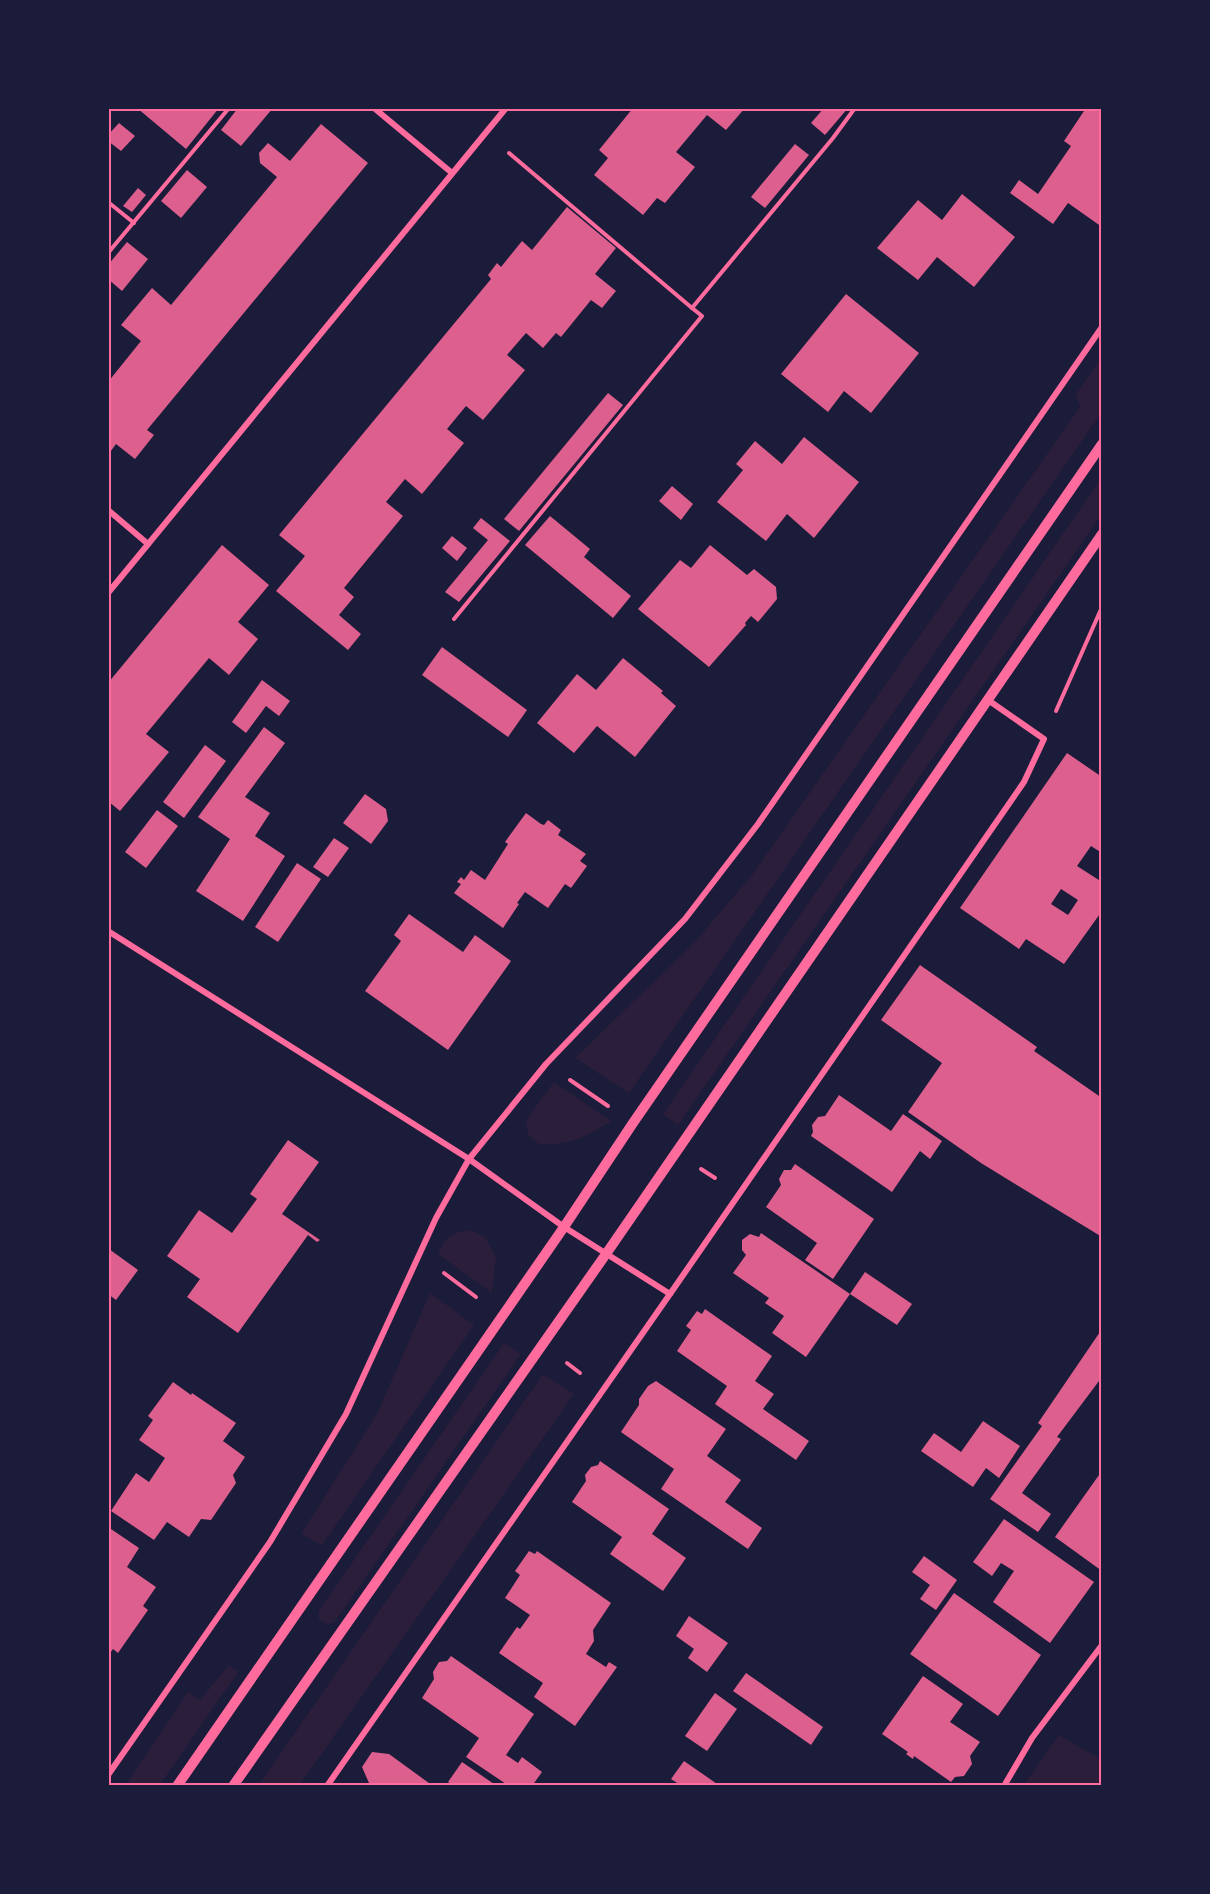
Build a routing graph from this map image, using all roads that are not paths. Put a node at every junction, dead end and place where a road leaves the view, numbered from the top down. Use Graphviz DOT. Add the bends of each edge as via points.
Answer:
graph roads {
  1 [pos="374,108"];
  2 [pos="506,108"];
  3 [pos="452,173"];
  4 [pos="1102,327"];
  5 [pos="1102,444"];
  6 [pos="108,510"];
  7 [pos="1102,534"];
  8 [pos="148,544"];
  9 [pos="108,593"];
  10 [pos="988,700"];
  11 [pos="108,931"];
  12 [pos="469,1159"];
  13 [pos="564,1227"];
  14 [pos="606,1254"];
  15 [pos="670,1294"];
  16 [pos="1102,1645"];
  17 [pos="108,1775"];
  18 [pos="177,1786"];
  19 [pos="233,1786"];
  20 [pos="327,1786"];
  21 [pos="1004,1786"];
  1 -- 3 [label="street"];
  2 -- 3 [label="street"];
  3 -- 8 [label="street"];
  4 -- 12 [label="street" via="758,824 684,919 546,1064"];
  5 -- 13 [label="street"];
  6 -- 8 [label="street"];
  7 -- 10 [label="street"];
  8 -- 9 [label="street"];
  10 -- 14 [label="street"];
  10 -- 15 [label="street" via="1044,739 1024,782"];
  11 -- 12 [label="street"];
  12 -- 13 [label="street"];
  12 -- 17 [label="street" via="432,1227 346,1414 270,1542"];
  13 -- 14 [label="street"];
  13 -- 18 [label="street"];
  14 -- 15 [label="street"];
  14 -- 19 [label="street"];
  15 -- 20 [label="street"];
  16 -- 21 [label="street" via="1032,1738"];
}
